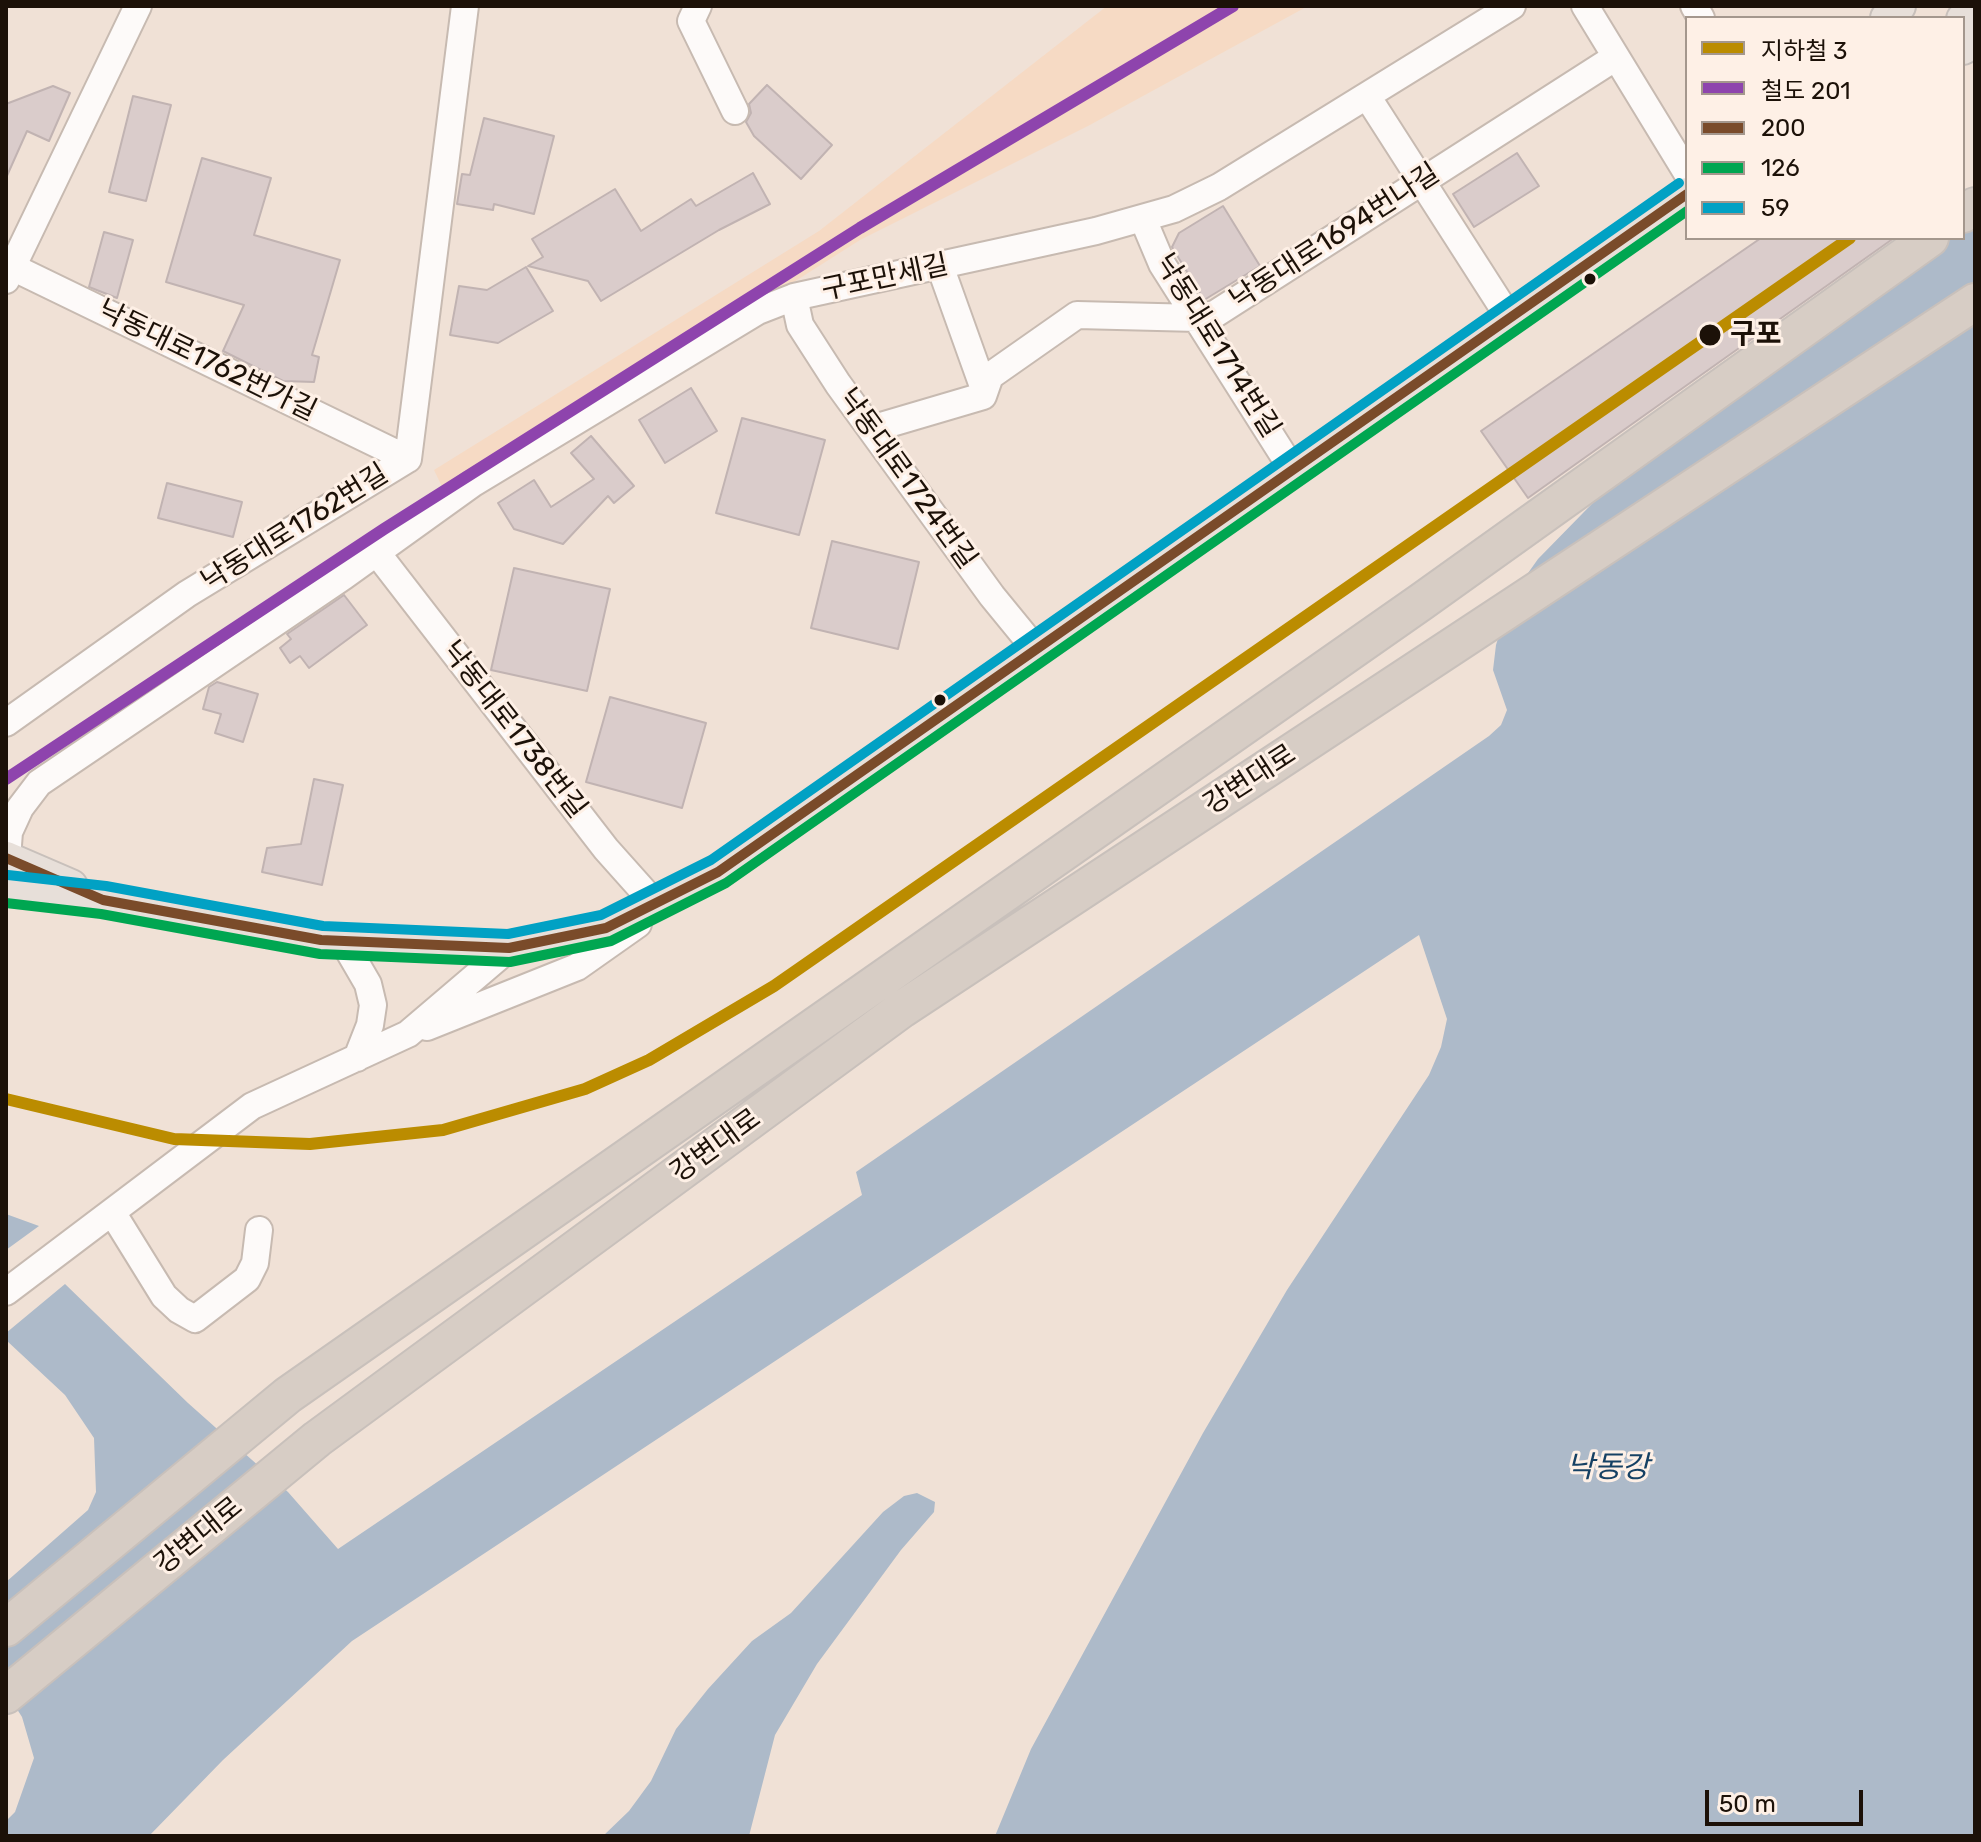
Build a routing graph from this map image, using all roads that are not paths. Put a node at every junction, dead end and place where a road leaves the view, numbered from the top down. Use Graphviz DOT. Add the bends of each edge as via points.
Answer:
graph roads {
  1 [pos="138,6"];
  2 [pos="465,6"];
  3 [pos="698,6"];
  4 [pos="1512,6"];
  5 [pos="1585,6"];
  6 [pos="1616,57"];
  7 [pos="1367,96"];
  8 [pos="735,111"];
  9 [pos="1685,170"];
  10 [pos="1421,182"];
  11 [pos="1685,195"];
  12 [pos="1143,219"];
  13 [pos="1927,240"];
  14 [pos="940,266"];
  15 [pos="8,270"];
  16 [pos="794,297"];
  17 [pos="1975,302"];
  18 [pos="1198,318"];
  19 [pos="1510,319"];
  20 [pos="984,389"];
  21 [pos="871,429"];
  22 [pos="408,459"];
  23 [pos="1294,472"];
  24 [pos="377,553"];
  25 [pos="1037,651"];
  26 [pos="6,723"];
  27 [pos="6,858"];
  28 [pos="6,889"];
  29 [pos="685,890"];
  30 [pos="103,900"];
  31 [pos="656,905"];
  32 [pos="343,941"];
  33 [pos="509,948"];
  34 [pos="408,1034"];
  35 [pos="357,1058"];
  36 [pos="112,1212"];
  37 [pos="259,1230"];
  38 [pos="6,1292"];
  39 [pos="6,1628"];
  40 [pos="6,1695"];
  1 -- 15 [label="street"];
  2 -- 22 [label="street, 낙동대로1762번길"];
  3 -- 8 [label="street" via="691,21"];
  4 -- 7 [label="street, 구포만세길"];
  5 -- 6 [label="street"];
  6 -- 9 [label="street"];
  6 -- 10 [label="street, 낙동대로1694번나길"];
  7 -- 10 [label="street"];
  7 -- 12 [label="street, 구포만세길" via="1196,200"];
  10 -- 18 [label="street, 낙동대로1694번나길" via="1215,314"];
  10 -- 19 [label="street"];
  11 -- 19 [label="main road"];
  12 -- 14 [label="street, 구포만세길"];
  12 -- 18 [label="street, 낙동대로1714번길" via="1162,264"];
  13 -- 39 [label="highway, 강변대로" via="1421,602 288,1395"];
  14 -- 16 [label="street, 구포만세길"];
  14 -- 20 [label="street"];
  15 -- 22 [label="street, 낙동대로1762번가길"];
  16 -- 21 [label="street, 낙동대로1724번길" via="800,325"];
  16 -- 24 [label="street, 구포만세길" via="691,349 472,484"];
  17 -- 40 [label="highway, 강변대로" via="902,1009 317,1439"];
  18 -- 20 [label="street, 낙동대로1694번나길" via="1077,315 990,376"];
  18 -- 23 [label="street, 낙동대로1714번길"];
  19 -- 23 [label="main road"];
  20 -- 21 [label="street, 낙동대로1694번나길" via="983,396"];
  21 -- 25 [label="street, 낙동대로1724번길"];
  22 -- 26 [label="street, 낙동대로1762번길" via="187,594"];
  23 -- 25 [label="main road"];
  24 -- 27 [label="street, 구포만세길" via="39,783 9,832"];
  24 -- 31 [label="street, 낙동대로1738번길" via="606,849"];
  25 -- 29 [label="main road"];
  27 -- 30 [label="main road"];
  28 -- 30 [label="main road"];
  29 -- 31 [label="main road"];
  29 -- 34 [label="street" via="577,967"];
  30 -- 32 [label="main road"];
  31 -- 33 [label="main road" via="606,928"];
  32 -- 33 [label="main road"];
  32 -- 35 [label="street" via="368,984 373,1005"];
  33 -- 34 [label="street"];
  34 -- 35 [label="street"];
  35 -- 36 [label="street" via="252,1106"];
  36 -- 37 [label="street" via="164,1296 195,1319 247,1279"];
  36 -- 38 [label="street"];
}
